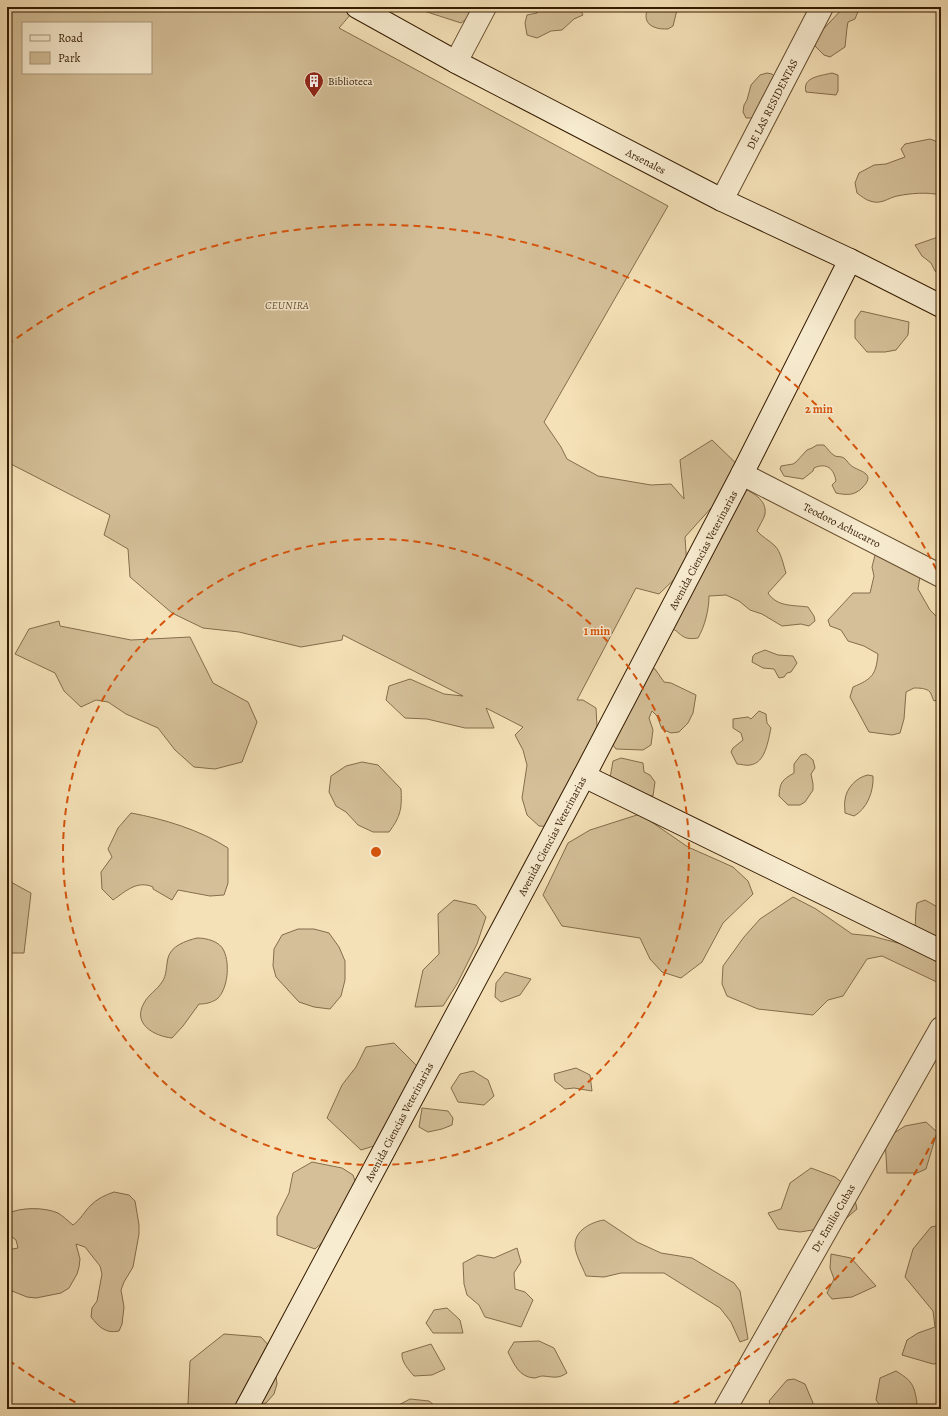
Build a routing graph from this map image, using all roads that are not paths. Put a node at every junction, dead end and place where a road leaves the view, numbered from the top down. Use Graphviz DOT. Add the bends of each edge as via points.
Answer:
graph roads {
  1 [pos="357,7"];
  2 [pos="485,7"];
  3 [pos="822,7"];
  4 [pos="456,62"];
  5 [pos="722,200"];
  6 [pos="850,260"];
  7 [pos="941,306"];
  8 [pos="742,474"];
  9 [pos="941,576"];
  10 [pos="584,776"];
  11 [pos="941,951"];
  12 [pos="941,1028"];
  13 [pos="246,1409"];
  14 [pos="724,1409"];
  1 -- 4 [label="main road, Arsenales"];
  2 -- 4 [label="main road"];
  3 -- 5 [label="main road, DE LAS RESIDENTAS"];
  4 -- 5 [label="main road, Arsenales"];
  5 -- 6 [label="main road, Arsenales"];
  6 -- 7 [label="main road, Arsenales"];
  6 -- 8 [label="main road, Avenida Ciencias Veterinarias"];
  8 -- 9 [label="main road, Teodoro Achucarro"];
  8 -- 10 [label="main road, Avenida Ciencias Veterinarias"];
  10 -- 11 [label="main road"];
  10 -- 13 [label="main road, Avenida Ciencias Veterinarias"];
  12 -- 14 [label="main road, Dr. Emilio Cubas"];
}
